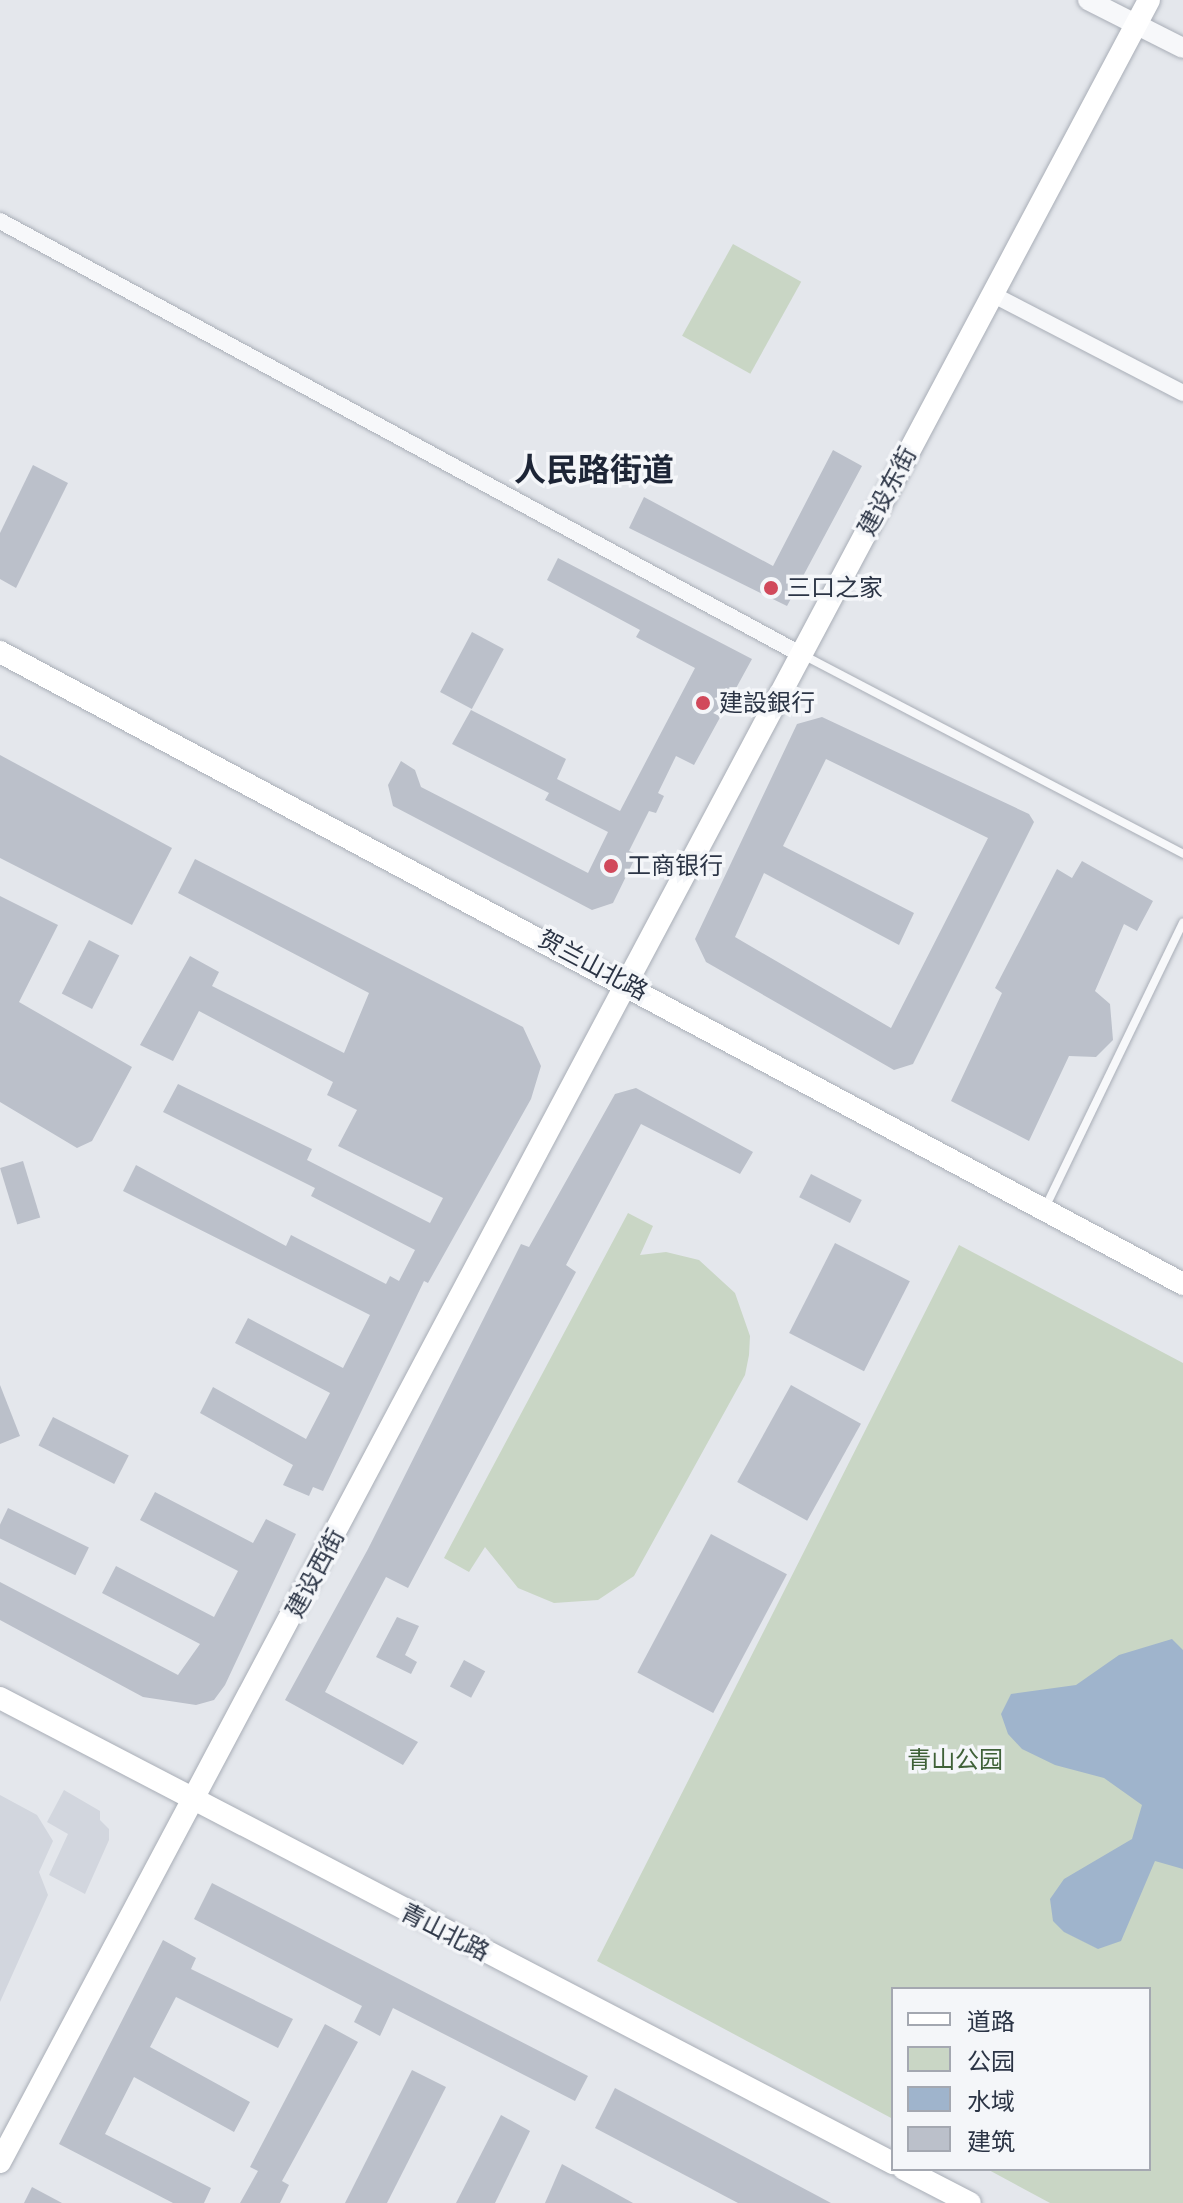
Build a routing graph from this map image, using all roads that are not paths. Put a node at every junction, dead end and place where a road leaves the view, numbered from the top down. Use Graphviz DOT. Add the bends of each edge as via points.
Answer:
graph roads {
  1 [pos="1088,0"];
  2 [pos="1149,0"];
  3 [pos="1137,23"];
  4 [pos="1183,48"];
  5 [pos="0,221"];
  6 [pos="992,294"];
  7 [pos="1183,393"];
  8 [pos="0,652"];
  9 [pos="800,654"];
  10 [pos="1183,854"];
  11 [pos="1183,923"];
  12 [pos="625,982"];
  13 [pos="1045,1209"];
  14 [pos="1183,1284"];
  15 [pos="0,1698"];
  16 [pos="195,1803"];
  17 [pos="0,2162"];
  18 [pos="891,2162"];
  19 [pos="908,2171"];
  20 [pos="970,2203"];
  1 -- 3 [label="street"];
  2 -- 3 [label="main road, 建设东街"];
  3 -- 4 [label="street"];
  3 -- 6 [label="main road, 建设东街"];
  5 -- 9 [label="street"];
  6 -- 7 [label="street"];
  6 -- 9 [label="main road, 建设东街"];
  8 -- 12 [label="main road, 贺兰山北路"];
  9 -- 10 [label="lane"];
  9 -- 12 [label="main road, 建设东街"];
  11 -- 13 [label="lane"];
  12 -- 13 [label="main road, 贺兰山北路"];
  12 -- 16 [label="main road, 建设西街"];
  13 -- 14 [label="main road, 贺兰山北路"];
  15 -- 16 [label="main road, 青山北路"];
  16 -- 17 [label="main road, 建设西街"];
  16 -- 18 [label="main road, 青山北路"];
  19 -- 20 [label="main road"];
}
